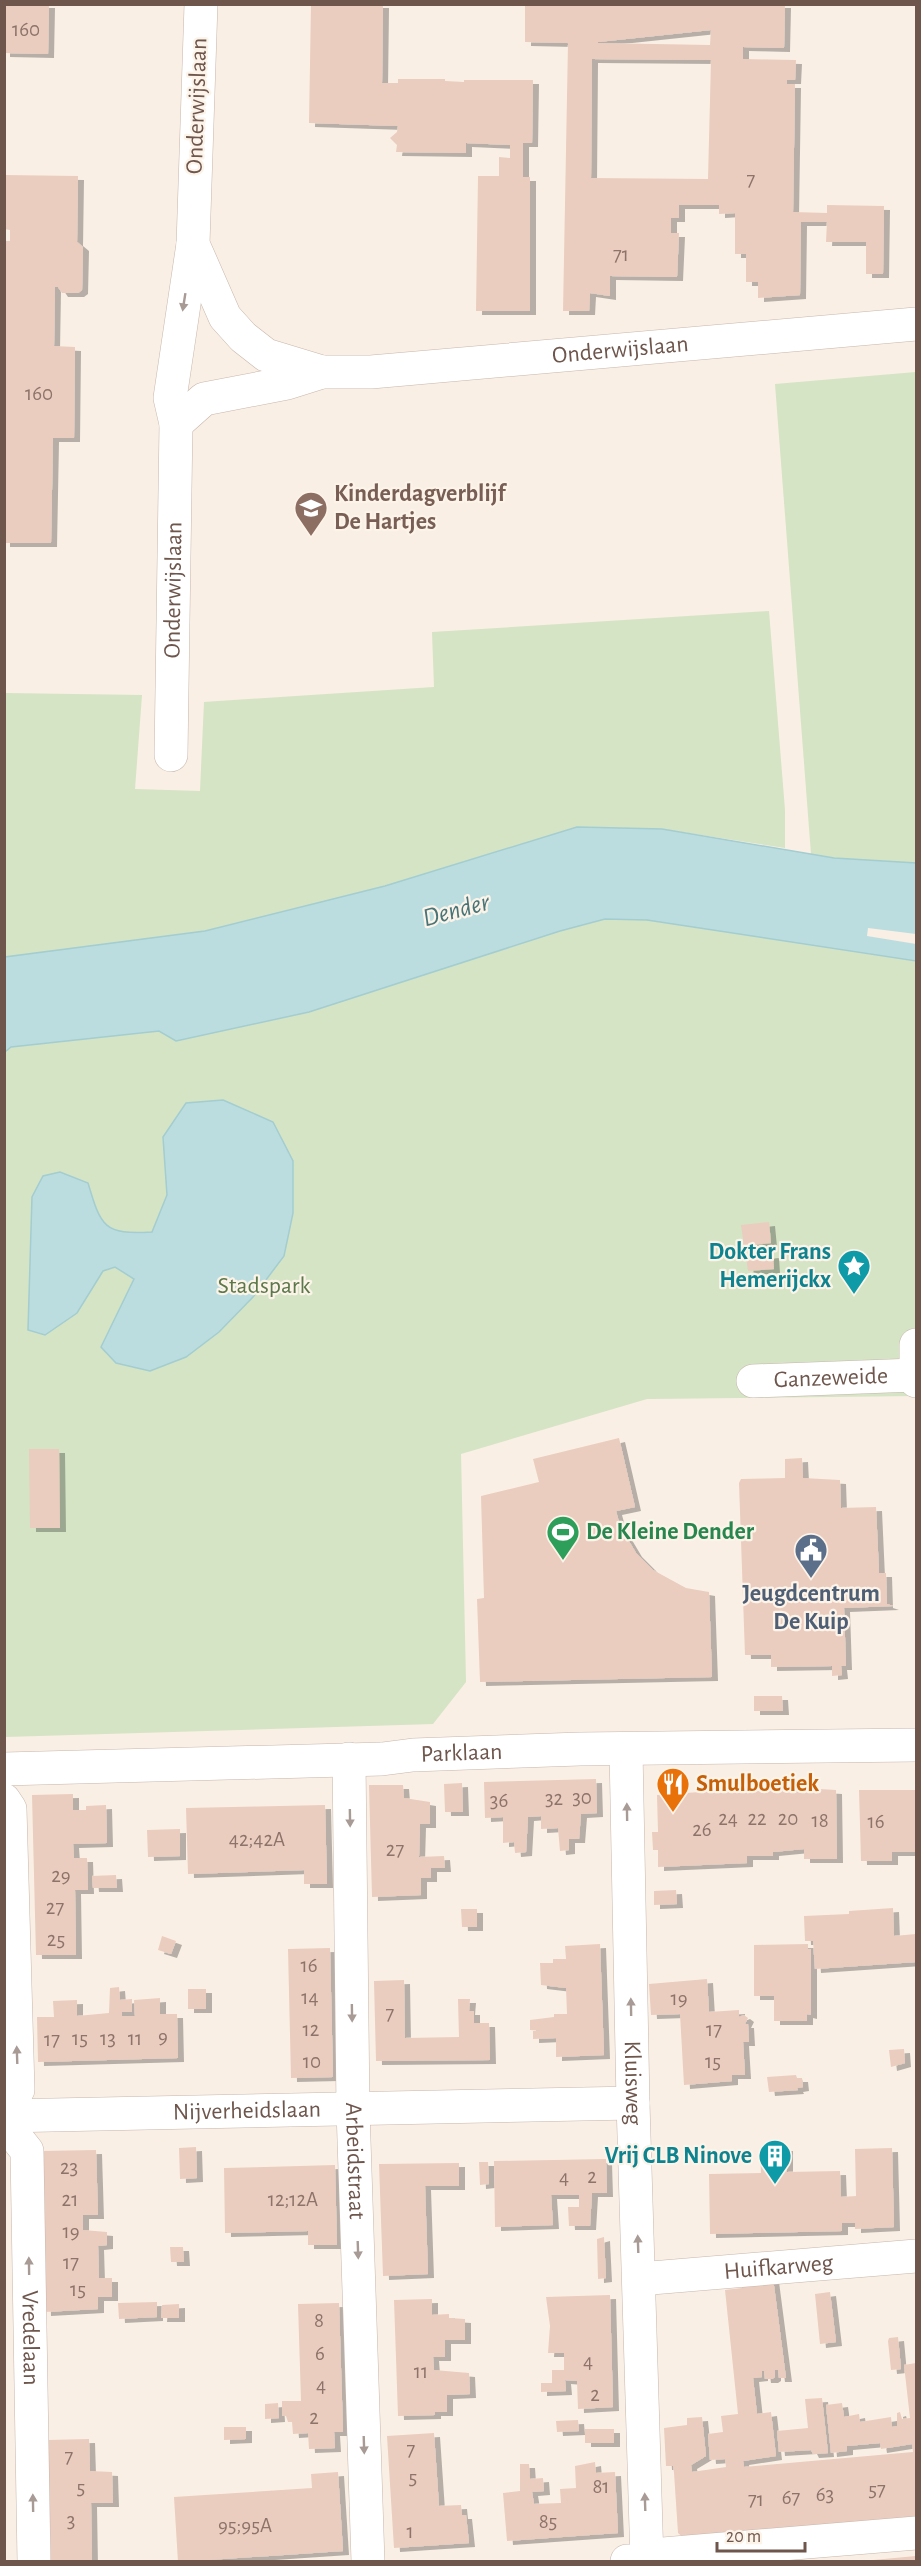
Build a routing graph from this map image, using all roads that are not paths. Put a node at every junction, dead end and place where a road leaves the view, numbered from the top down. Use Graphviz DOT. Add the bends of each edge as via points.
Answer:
graph roads {
  1 [pos="201,4"];
  2 [pos="193,244"];
  3 [pos="916,324"];
  4 [pos="322,372"];
  5 [pos="176,424"];
  6 [pos="171,755"];
  7 [pos="916,1367"];
  8 [pos="753,1381"];
  9 [pos="916,1745"];
  10 [pos="626,1750"];
  11 [pos="349,1759"];
  12 [pos="4,1769"];
  13 [pos="4,1800"];
  14 [pos="633,2103"];
  15 [pos="4,2110"];
  16 [pos="353,2110"];
  17 [pos="4,2116"];
  18 [pos="4,2122"];
  19 [pos="916,2256"];
  20 [pos="639,2279"];
  21 [pos="916,2533"];
  22 [pos="636,2561"];
  23 [pos="34,2562"];
  24 [pos="368,2562"];
  1 -- 2 [label="street, Onderwijslaan"];
  2 -- 4 [label="street, Onderwijslaan" via="225,317 243,337 266,355"];
  2 -- 5 [label="street, Onderwijslaan, one-way" via="170,398"];
  3 -- 4 [label="street, Onderwijslaan" via="371,372"];
  4 -- 5 [label="street, Onderwijslaan" via="204,399"];
  5 -- 6 [label="street, Onderwijslaan"];
  7 -- 8 [label="street, Ganzeweide"];
  9 -- 10 [label="street, Parklaan"];
  10 -- 11 [label="street, Parklaan"];
  14 -- 10 [label="street, Kluisweg, one-way"];
  11 -- 12 [label="street, Parklaan"];
  11 -- 16 [label="street, Arbeidstraat, one-way"];
  15 -- 13 [label="street, one-way" via="18,2090 10,1809"];
  14 -- 16 [label="street, Nijverheidslaan"];
  20 -- 14 [label="street, Kluisweg, one-way"];
  16 -- 17 [label="street, Nijverheidslaan"];
  16 -- 24 [label="street, Arbeidstraat, one-way"];
  23 -- 18 [label="street, Vredelaan, one-way" via="27,2151"];
  19 -- 20 [label="street, Huifkarweg"];
  22 -- 20 [label="street, Kluisweg, one-way"];
  21 -- 22 [label="street" via="663,2554"];
}
